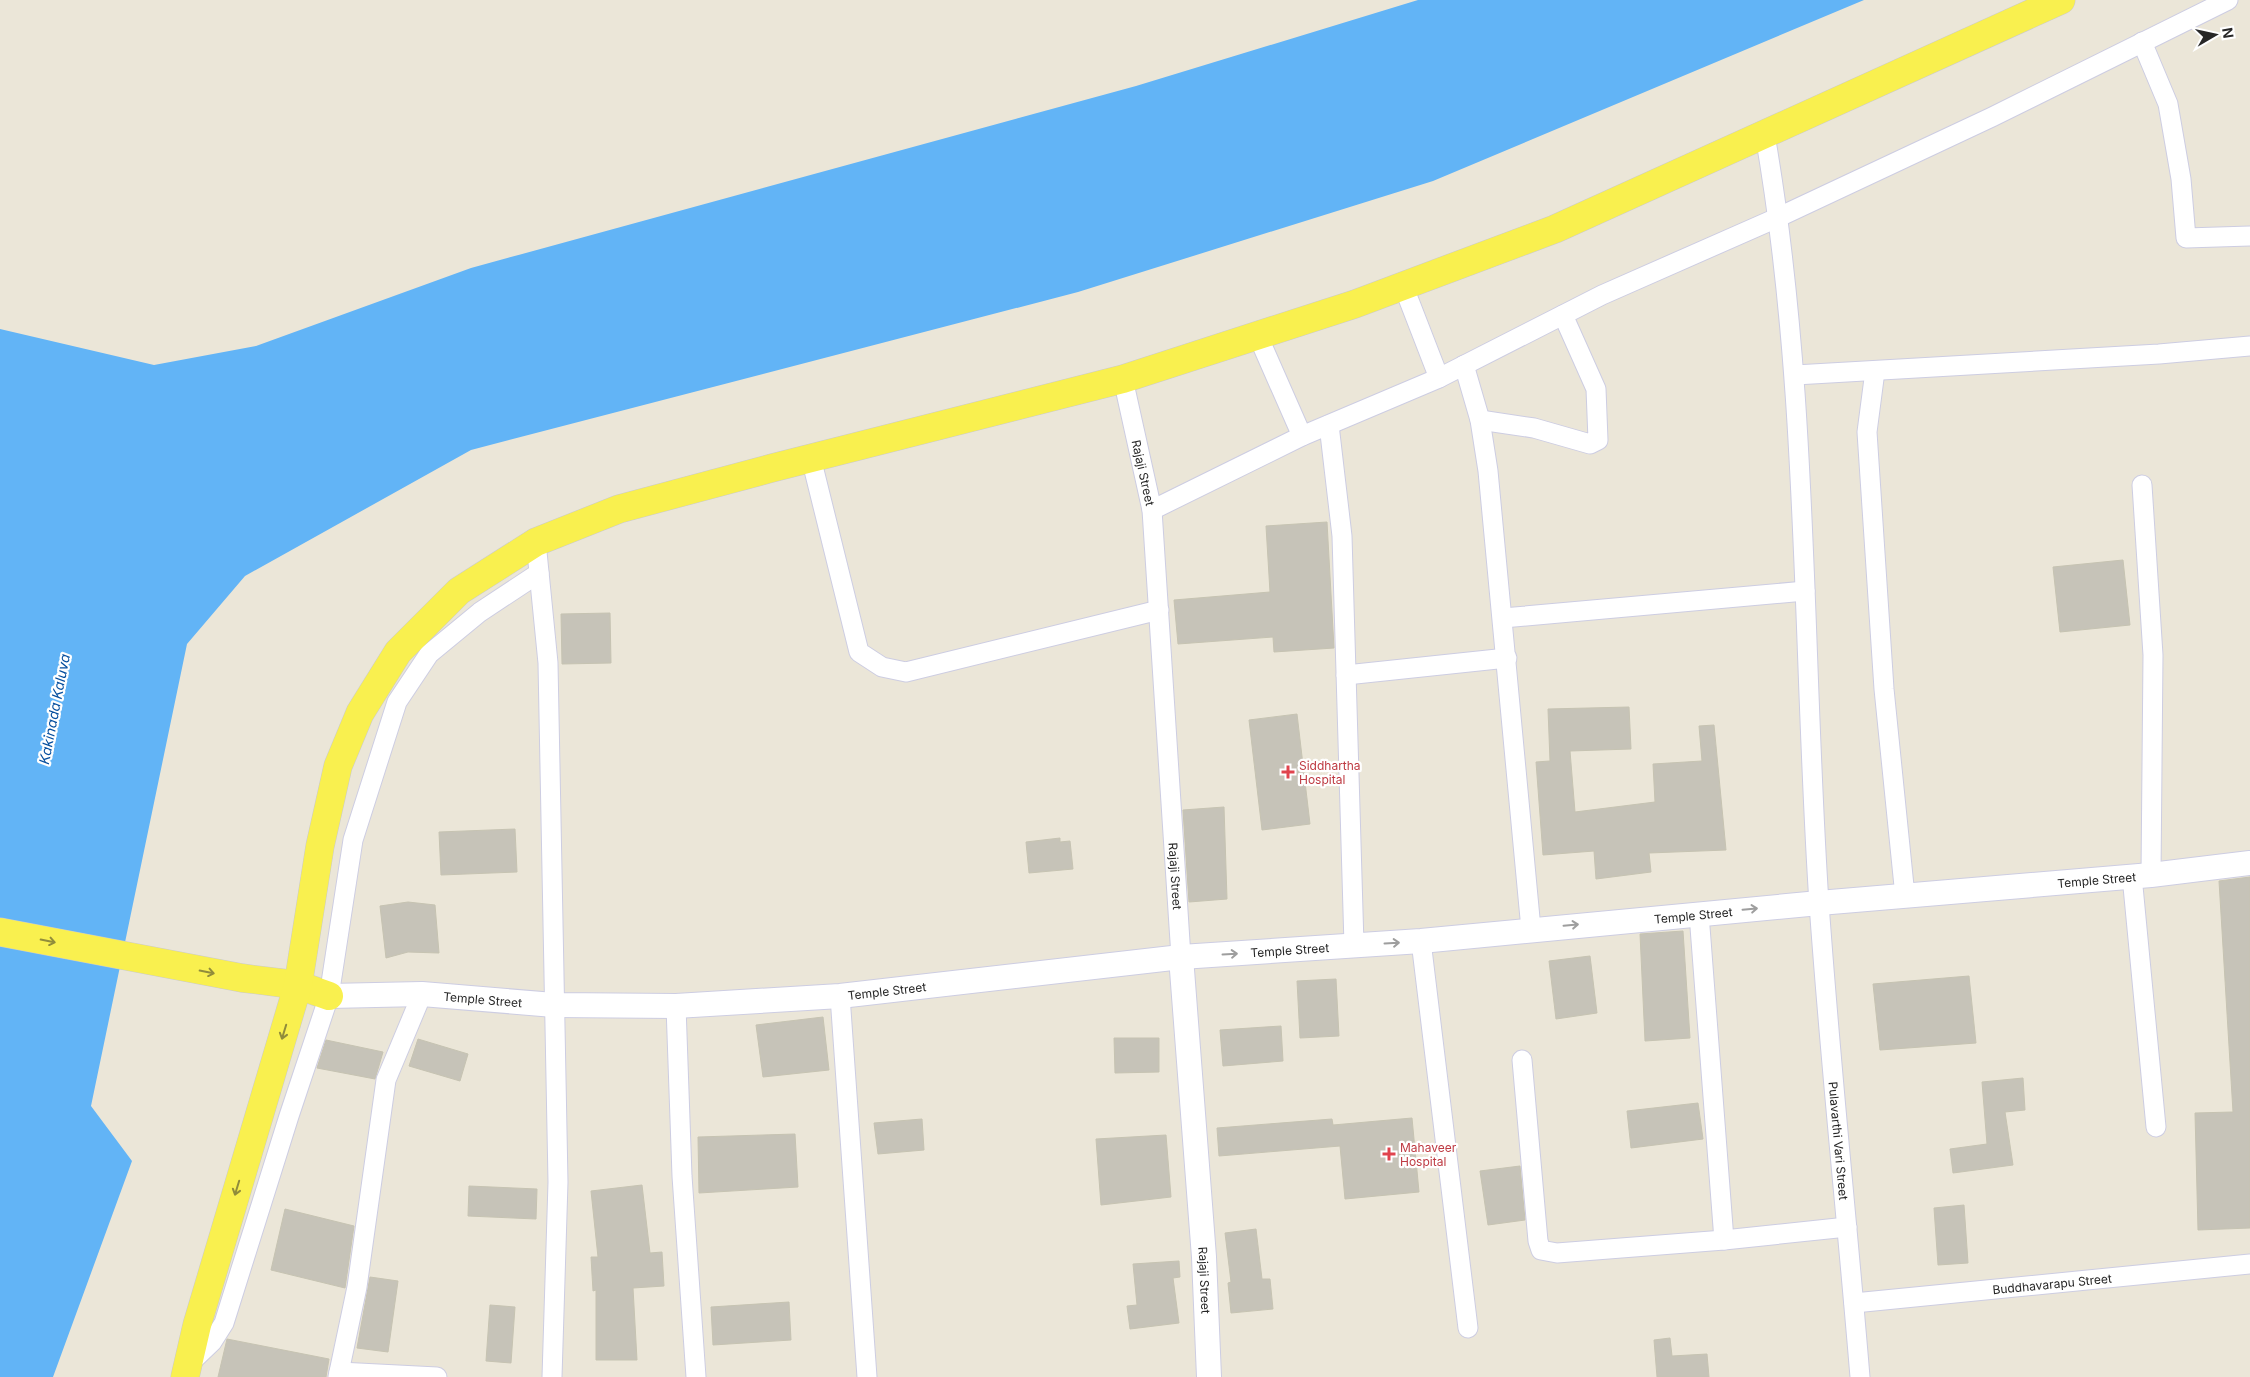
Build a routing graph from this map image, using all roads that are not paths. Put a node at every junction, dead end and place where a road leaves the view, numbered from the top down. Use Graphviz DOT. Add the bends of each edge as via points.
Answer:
graph roads {
  1 [pos="2061,0"];
  2 [pos="2228,0"];
  3 [pos="2142,42"];
  4 [pos="1765,135"];
  5 [pos="1780,217"];
  6 [pos="2250,236"];
  7 [pos="1404,286"];
  8 [pos="1563,315"];
  9 [pos="1258,336"];
  10 [pos="2250,346"];
  11 [pos="1464,365"];
  12 [pos="1875,371"];
  13 [pos="1795,375"];
  14 [pos="1439,378"];
  15 [pos="1122,379"];
  16 [pos="1480,420"];
  17 [pos="1330,425"];
  18 [pos="1302,436"];
  19 [pos="811,458"];
  20 [pos="2142,485"];
  21 [pos="1152,510"];
  22 [pos="536,542"];
  23 [pos="539,574"];
  24 [pos="1805,591"];
  25 [pos="1159,610"];
  26 [pos="1503,618"];
  27 [pos="1506,658"];
  28 [pos="1346,675"];
  29 [pos="2250,863"];
  30 [pos="2142,876"];
  31 [pos="1905,896"];
  32 [pos="1819,903"];
  33 [pos="1699,914"];
  34 [pos="1532,929"];
  35 [pos="0,932"];
  36 [pos="1421,941"];
  37 [pos="1354,945"];
  38 [pos="1181,957"];
  39 [pos="298,985"];
  40 [pos="422,994"];
  41 [pos="329,996"];
  42 [pos="840,996"];
  43 [pos="554,1005"];
  44 [pos="676,1006"];
  45 [pos="1522,1060"];
  46 [pos="2156,1127"];
  47 [pos="1847,1227"];
  48 [pos="1724,1240"];
  49 [pos="2250,1264"];
  50 [pos="1854,1303"];
  51 [pos="1468,1328"];
  52 [pos="186,1372"];
  53 [pos="339,1374"];
  54 [pos="437,1377"];
  55 [pos="552,1377"];
  56 [pos="696,1377"];
  57 [pos="867,1377"];
  58 [pos="1209,1377"];
  59 [pos="1860,1377"];
  1 -- 4 [label="main road"];
  2 -- 3 [label="street"];
  3 -- 5 [label="street"];
  3 -- 6 [label="street" via="2168,104 2181,179 2186,238"];
  4 -- 5 [label="street, Pulavarthi Vari Street"];
  4 -- 7 [label="main road" via="1555,229"];
  5 -- 8 [label="street"];
  5 -- 13 [label="street, Pulavarthi Vari Street"];
  7 -- 9 [label="main road"];
  7 -- 14 [label="street"];
  8 -- 11 [label="street"];
  8 -- 16 [label="street" via="1596,389 1598,440 1590,444 1534,428"];
  9 -- 15 [label="main road"];
  9 -- 18 [label="street"];
  10 -- 12 [label="street"];
  11 -- 14 [label="street"];
  11 -- 16 [label="street"];
  12 -- 13 [label="street"];
  12 -- 31 [label="street" via="1867,432 1884,689"];
  13 -- 24 [label="street, Pulavarthi Vari Street"];
  14 -- 17 [label="street"];
  15 -- 19 [label="main road"];
  15 -- 21 [label="street, Rajaji Street"];
  16 -- 26 [label="street"];
  17 -- 18 [label="street"];
  17 -- 28 [label="street" via="1342,536"];
  18 -- 21 [label="street"];
  19 -- 22 [label="main road" via="619,509"];
  19 -- 25 [label="street" via="859,652 882,667 906,672"];
  20 -- 30 [label="street" via="2153,655"];
  21 -- 25 [label="street, Rajaji Street"];
  22 -- 23 [label="street"];
  22 -- 39 [label="main road" via="459,591 398,652 360,713 336,775 320,846"];
  23 -- 41 [label="street" via="480,612 429,654 397,702 353,840"];
  23 -- 43 [label="street" via="548,663"];
  24 -- 26 [label="street"];
  24 -- 32 [label="street, Pulavarthi Vari Street"];
  25 -- 38 [label="street, Rajaji Street"];
  26 -- 27 [label="street"];
  27 -- 28 [label="street"];
  27 -- 34 [label="street"];
  28 -- 37 [label="street"];
  29 -- 30 [label="street, Temple Street"];
  30 -- 31 [label="street, Temple Street"];
  30 -- 46 [label="street"];
  31 -- 32 [label="street, Temple Street"];
  33 -- 32 [label="street, Temple Street, one-way"];
  32 -- 47 [label="street, Pulavarthi Vari Street"];
  34 -- 33 [label="street, Temple Street, one-way"];
  33 -- 48 [label="street"];
  34 -- 36 [label="street, Temple Street"];
  35 -- 39 [label="main road, one-way" via="242,978"];
  37 -- 36 [label="street, Temple Street, one-way"];
  36 -- 51 [label="street"];
  38 -- 37 [label="street, Temple Street, one-way"];
  38 -- 42 [label="street, Temple Street"];
  38 -- 58 [label="street, Rajaji Street" via="1204,1257"];
  39 -- 41 [label="main road"];
  39 -- 52 [label="main road, one-way"];
  40 -- 41 [label="street, Temple Street"];
  40 -- 43 [label="street, Temple Street"];
  40 -- 53 [label="street" via="386,1080 357,1287"];
  41 -- 52 [label="street" via="224,1323"];
  42 -- 44 [label="street, Temple Street"];
  42 -- 57 [label="street"];
  43 -- 44 [label="street, Temple Street"];
  43 -- 55 [label="street" via="558,1182"];
  44 -- 56 [label="street" via="682,1176"];
  45 -- 48 [label="street" via="1541,1250 1557,1253"];
  47 -- 48 [label="street"];
  47 -- 50 [label="street, Pulavarthi Vari Street"];
  49 -- 50 [label="street, Buddhavarapu Street"];
  50 -- 59 [label="street, Pulavarthi Vari Street"];
  53 -- 54 [label="street"];
}
